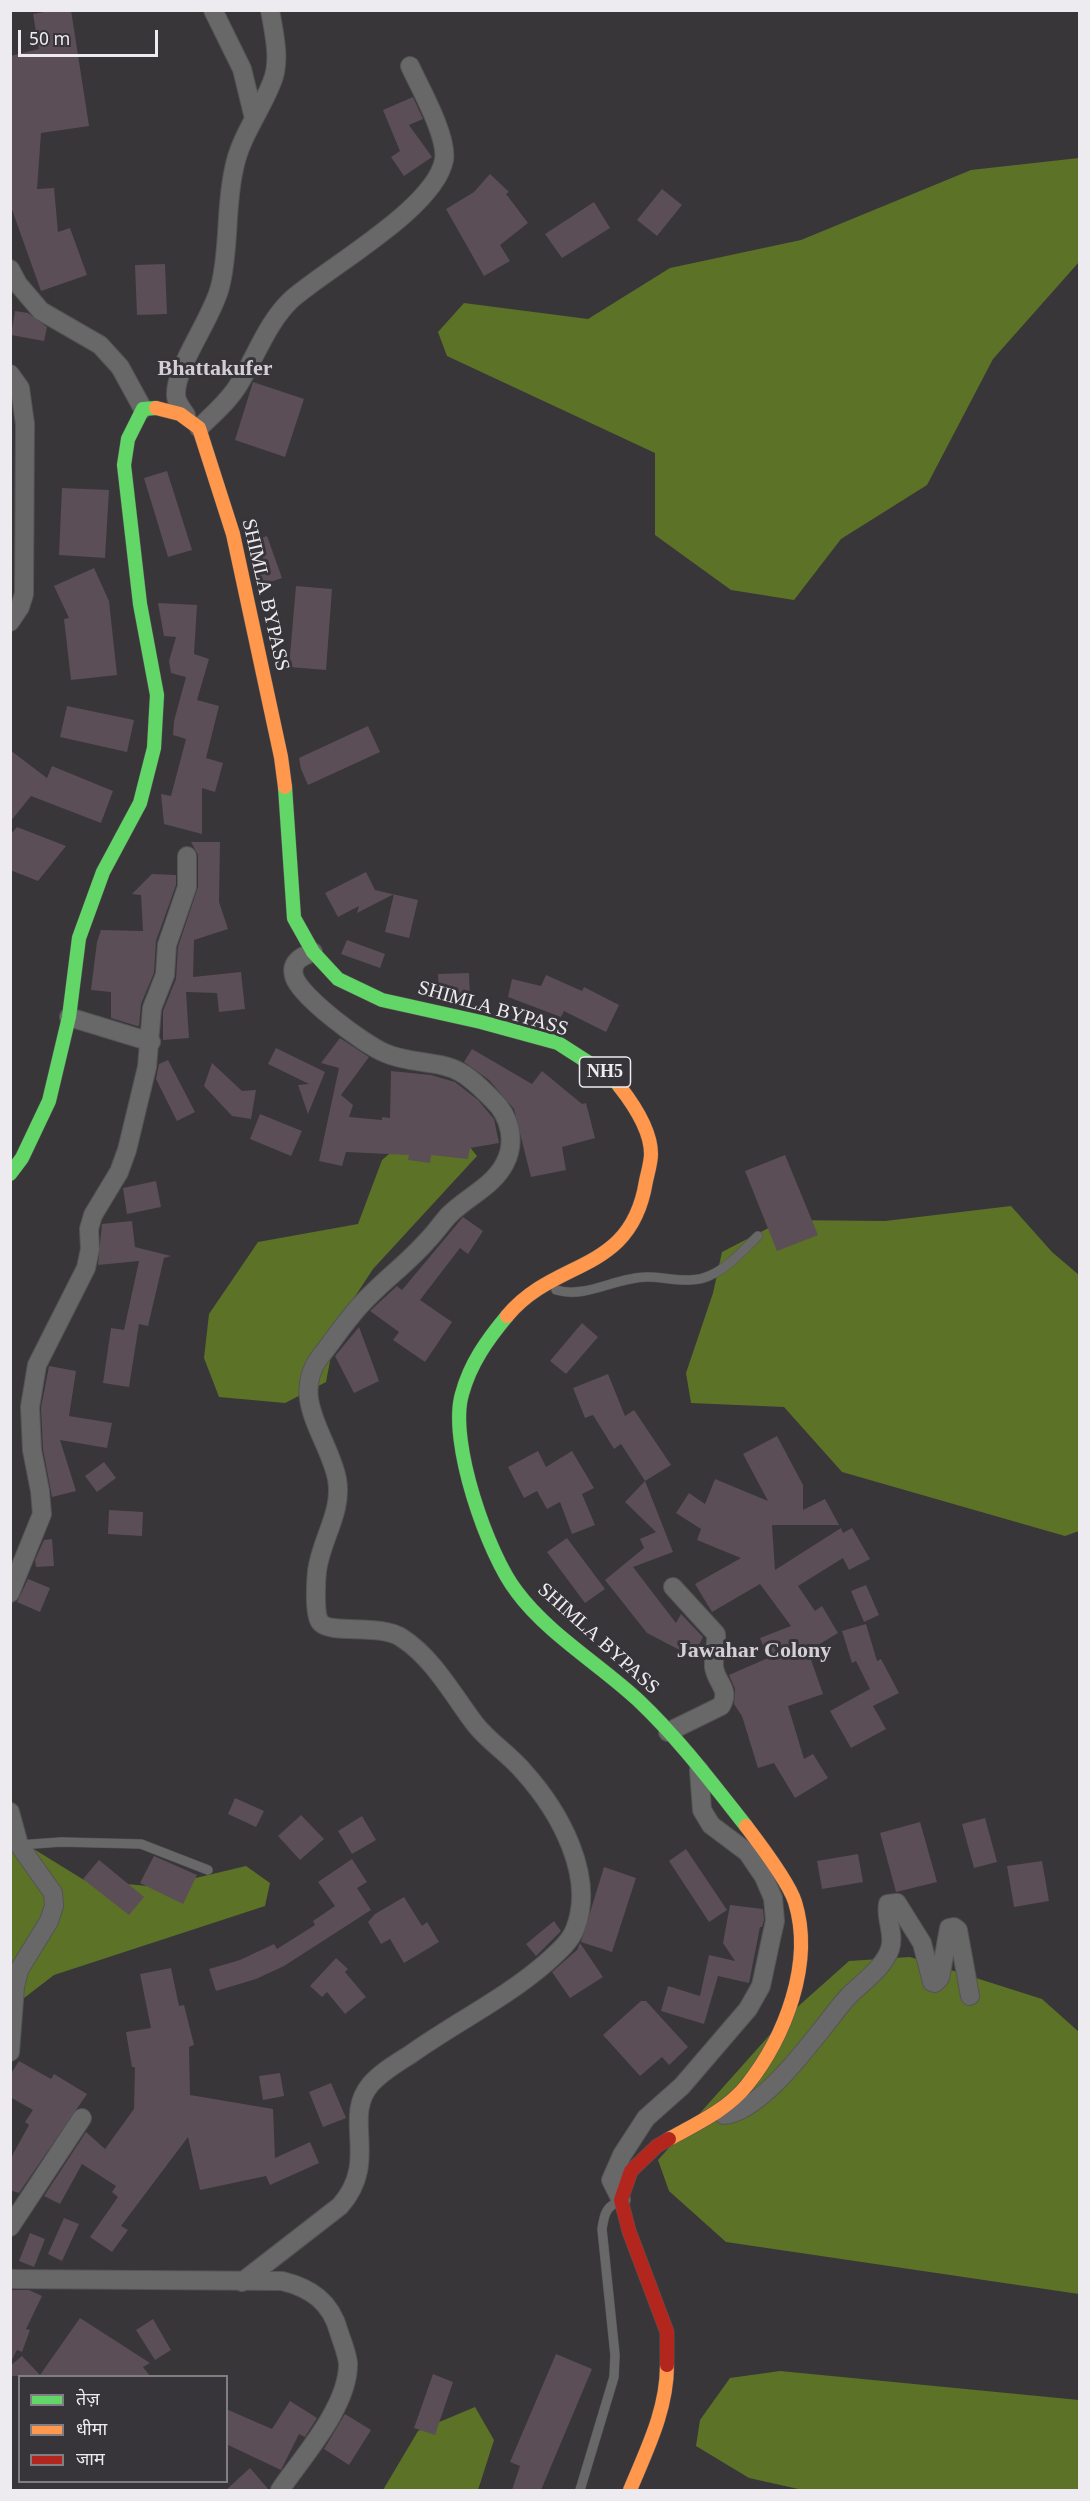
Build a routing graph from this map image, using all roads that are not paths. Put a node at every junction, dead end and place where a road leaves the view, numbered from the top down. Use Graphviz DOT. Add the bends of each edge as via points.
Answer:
graph roads {
  1 [pos="213,10"];
  2 [pos="270,10"];
  3 [pos="410,66"];
  4 [pos="254,118"];
  5 [pos="10,269"];
  6 [pos="10,374"];
  7 [pos="143,409"];
  8 [pos="186,415"];
  9 [pos="199,428"];
  10 [pos="10,622"];
  11 [pos="187,856"];
  12 [pos="313,952"];
  13 [pos="69,1017"];
  14 [pos="151,1042"];
  15 [pos="10,1174"];
  16 [pos="758,1236"];
  17 [pos="546,1285"];
  18 [pos="673,1587"];
  19 [pos="10,1593"];
  20 [pos="668,1732"];
  21 [pos="698,1768"];
  22 [pos="10,1812"];
  23 [pos="19,1845"];
  24 [pos="208,1870"];
  25 [pos="970,1996"];
  26 [pos="10,2052"];
  27 [pos="713,2115"];
  28 [pos="82,2118"];
  29 [pos="621,2200"];
  30 [pos="10,2227"];
  31 [pos="10,2279"];
  32 [pos="242,2282"];
  33 [pos="280,2490"];
  34 [pos="580,2490"];
  35 [pos="630,2490"];
  1 -- 4 [label="street" via="242,69"];
  2 -- 4 [label="street" via="276,56 273,81"];
  3 -- 9 [label="street" via="440,134 444,157 438,178 422,198 391,224 291,301 276,319 238,386"];
  4 -- 8 [label="street" via="238,146 220,287 177,382 175,398"];
  5 -- 7 [label="street" via="42,311 100,345 120,367"];
  6 -- 10 [label="street" via="20,388 26,424 24,594"];
  7 -- 8 [label="highway, SHIMLA BYPASS / NH5" via="159,407"];
  7 -- 13 [label="highway" via="128,439 124,465 140,604 157,695 154,748 140,803 104,872 79,938"];
  8 -- 9 [label="highway, SHIMLA BYPASS / NH5"];
  9 -- 12 [label="highway, SHIMLA BYPASS / NH5" via="233,534 281,757 294,918"];
  11 -- 14 [label="street" via="187,887 167,945 165,975 152,1008"];
  12 -- 17 [label="highway, SHIMLA BYPASS / NH5" via="338,979 382,1000 558,1043 614,1078 638,1111 651,1152 642,1206 627,1233 605,1254"];
  12 -- 32 [label="street" via="299,958 294,967 294,977 303,991 352,1034 383,1053 458,1071 479,1086 500,1106 510,1126 511,1146 505,1164 490,1183 451,1212 426,1243 353,1314 317,1361 309,1383 309,1407 337,1477 339,1503 316,1572 317,1615 327,1627 391,1632 405,1639 423,1657 477,1727 522,1768 542,1793 576,1861 581,1911 573,1935 530,1977 378,2076 366,2090 360,2107 362,2156 351,2193 340,2206"];
  13 -- 14 [label="street"];
  13 -- 15 [label="highway" via="49,1101 22,1158"];
  14 -- 19 [label="street" via="127,1150 119,1173 93,1215 86,1268 37,1365 30,1407 42,1514"];
  16 -- 17 [label="lane" via="711,1276 693,1280 618,1280 570,1294"];
  17 -- 20 [label="highway, SHIMLA BYPASS / NH5" via="512,1310 482,1346 461,1396 461,1442 472,1492 490,1549 517,1593 567,1642 639,1701"];
  18 -- 20 [label="street" via="716,1634 714,1669 726,1698 722,1706"];
  20 -- 21 [label="highway, SHIMLA BYPASS / NH5"];
  21 -- 27 [label="highway, SHIMLA BYPASS / NH5" via="758,1840 795,1901 803,1950 791,2003 770,2050 746,2086"];
  21 -- 29 [label="street" via="702,1810 711,1825 747,1852 764,1877 773,1898 775,1921 761,1986 748,2009 682,2086 646,2118 622,2155 611,2180"];
  22 -- 23 [label="street"];
  23 -- 24 [label="lane" via="141,1844"];
  23 -- 26 [label="street" via="53,1893 54,1906 19,1970"];
  25 -- 27 [label="street" via="958,1930 949,1928 940,1978 932,1982 913,1925 897,1903 888,1904 892,1938 881,1964 760,2097 743,2109"];
  27 -- 29 [label="highway, SHIMLA BYPASS / NH5" via="657,2146 631,2171"];
  28 -- 30 [label="street"];
  29 -- 34 [label="lane" via="604,2214 602,2229 614,2377"];
  29 -- 35 [label="highway" via="667,2332 667,2382 657,2427"];
  31 -- 32 [label="street"];
  32 -- 33 [label="street" via="282,2281 303,2286 322,2300 336,2320 348,2362 345,2389 335,2410"];
}
